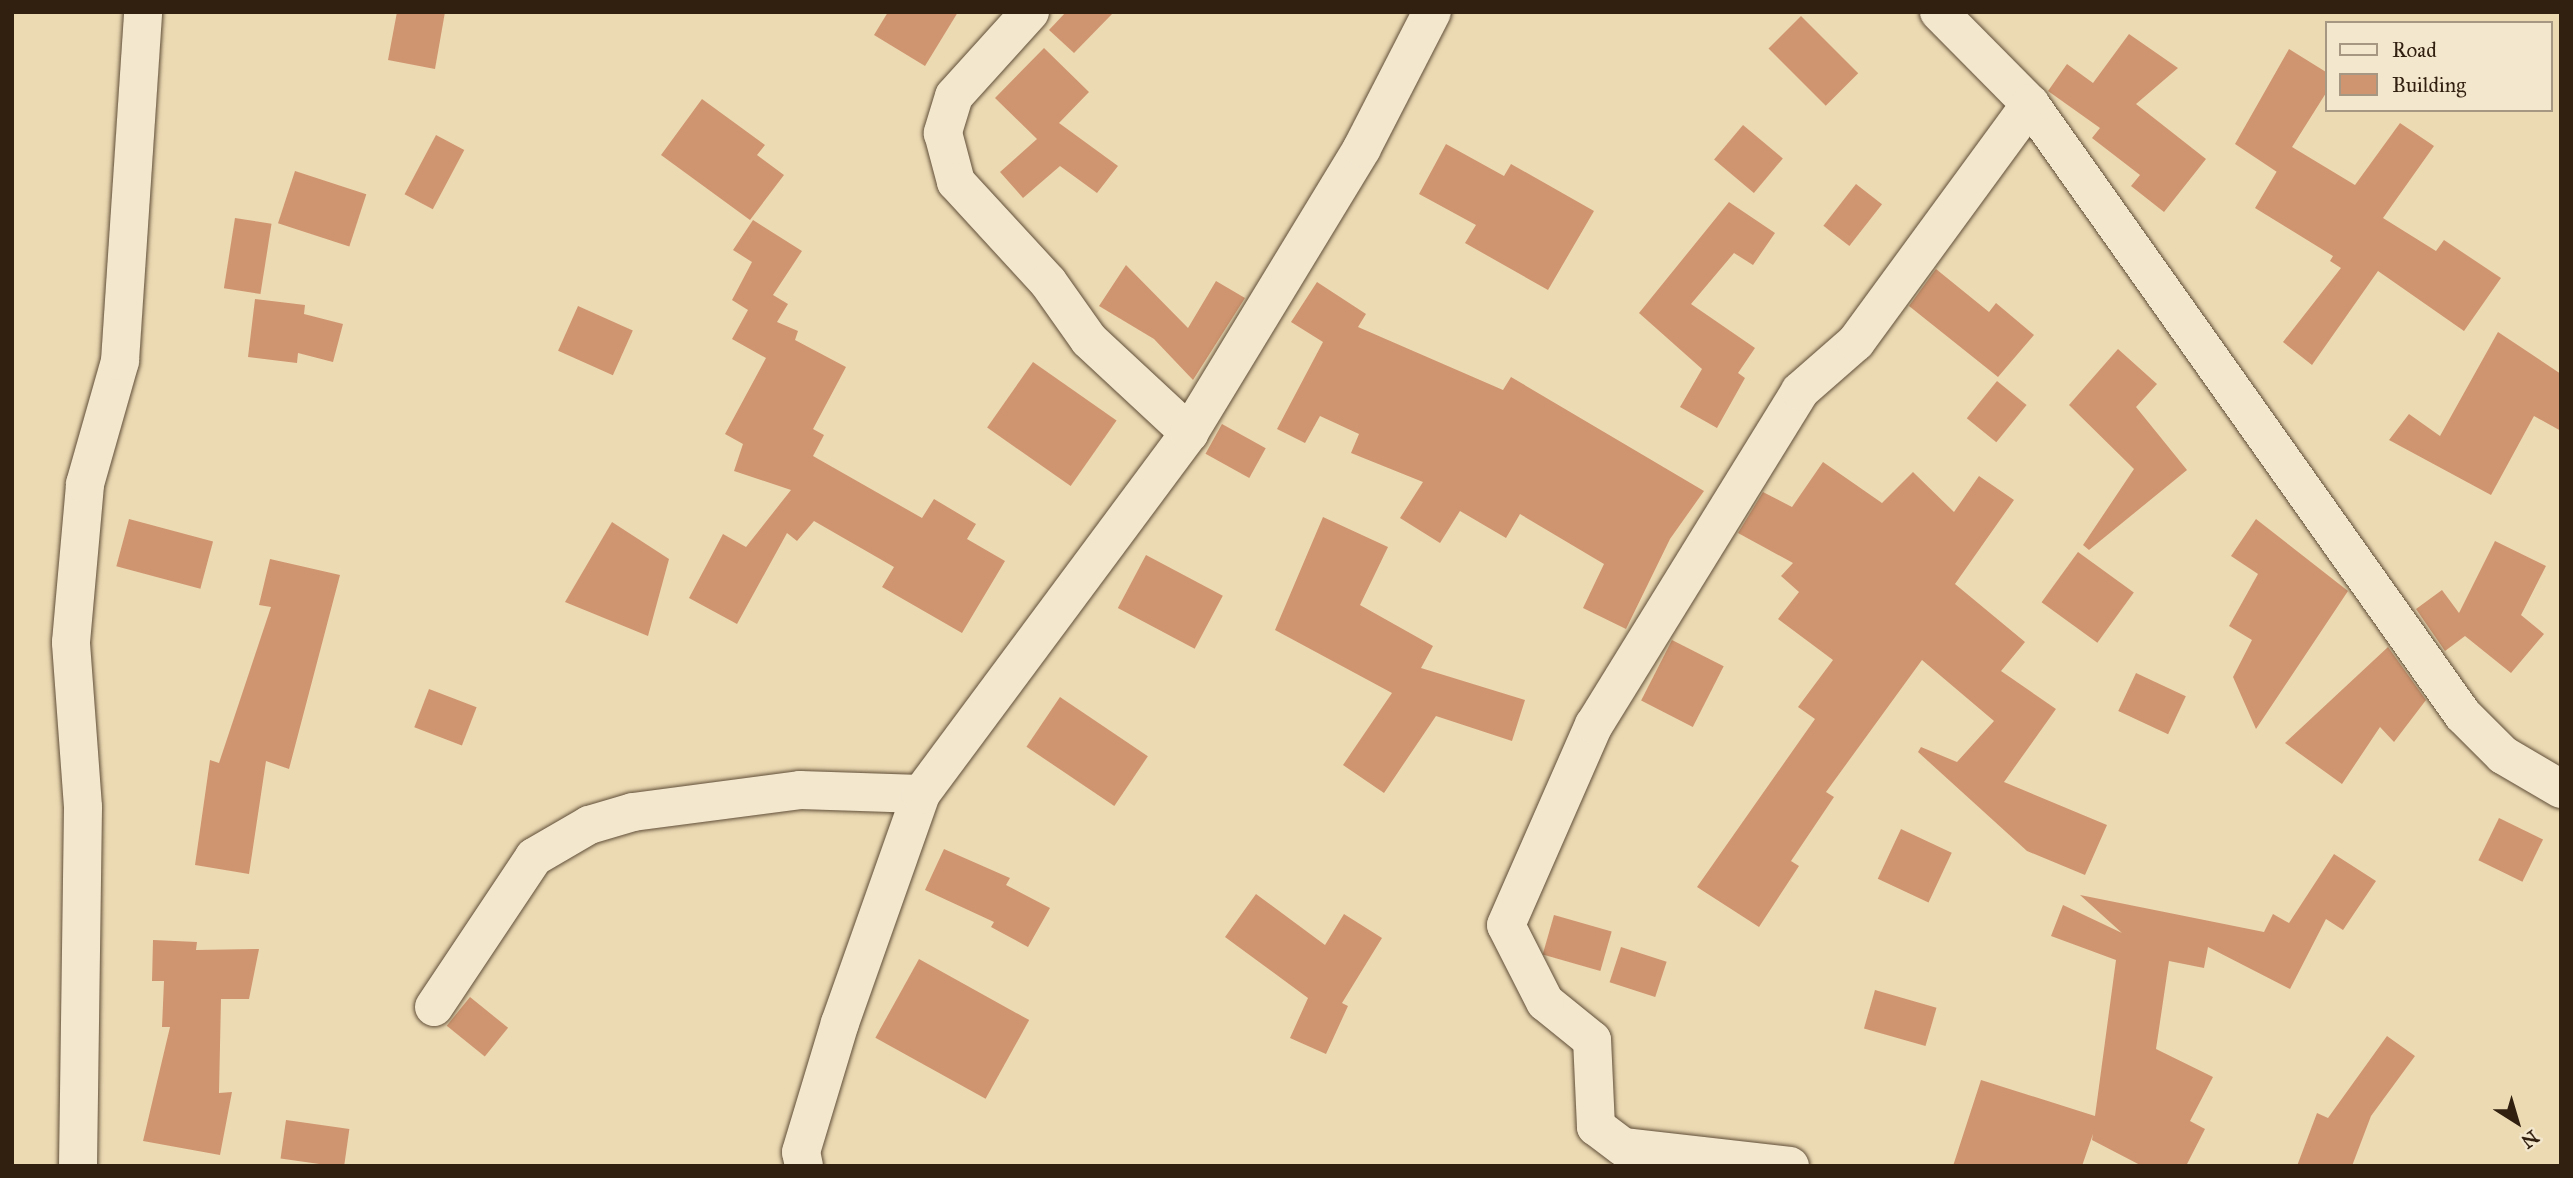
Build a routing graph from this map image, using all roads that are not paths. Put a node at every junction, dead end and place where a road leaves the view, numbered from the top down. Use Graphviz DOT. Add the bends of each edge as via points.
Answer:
graph roads {
  1 [pos="143,12"];
  2 [pos="1030,12"];
  3 [pos="1432,12"];
  4 [pos="1939,12"];
  5 [pos="2030,104"];
  6 [pos="1189,433"];
  7 [pos="2561,789"];
  8 [pos="921,794"];
  9 [pos="434,1007"];
  10 [pos="78,1166"];
  11 [pos="804,1166"];
  12 [pos="1790,1166"];
  1 -- 10 [label="street" via="120,361 85,484 71,642 83,807"];
  2 -- 6 [label="street" via="954,96 943,133 956,182 1048,282 1089,340"];
  3 -- 6 [label="street" via="1362,148"];
  4 -- 5 [label="street"];
  5 -- 7 [label="street" via="2463,715 2504,755"];
  5 -- 12 [label="street" via="1856,342 1800,391 1594,725 1506,925 1545,1002 1592,1040 1596,1127 1623,1147"];
  6 -- 8 [label="street"];
  8 -- 9 [label="street" via="800,790 633,811 589,825 534,857"];
  8 -- 11 [label="street" via="839,1023 801,1152"];
}
